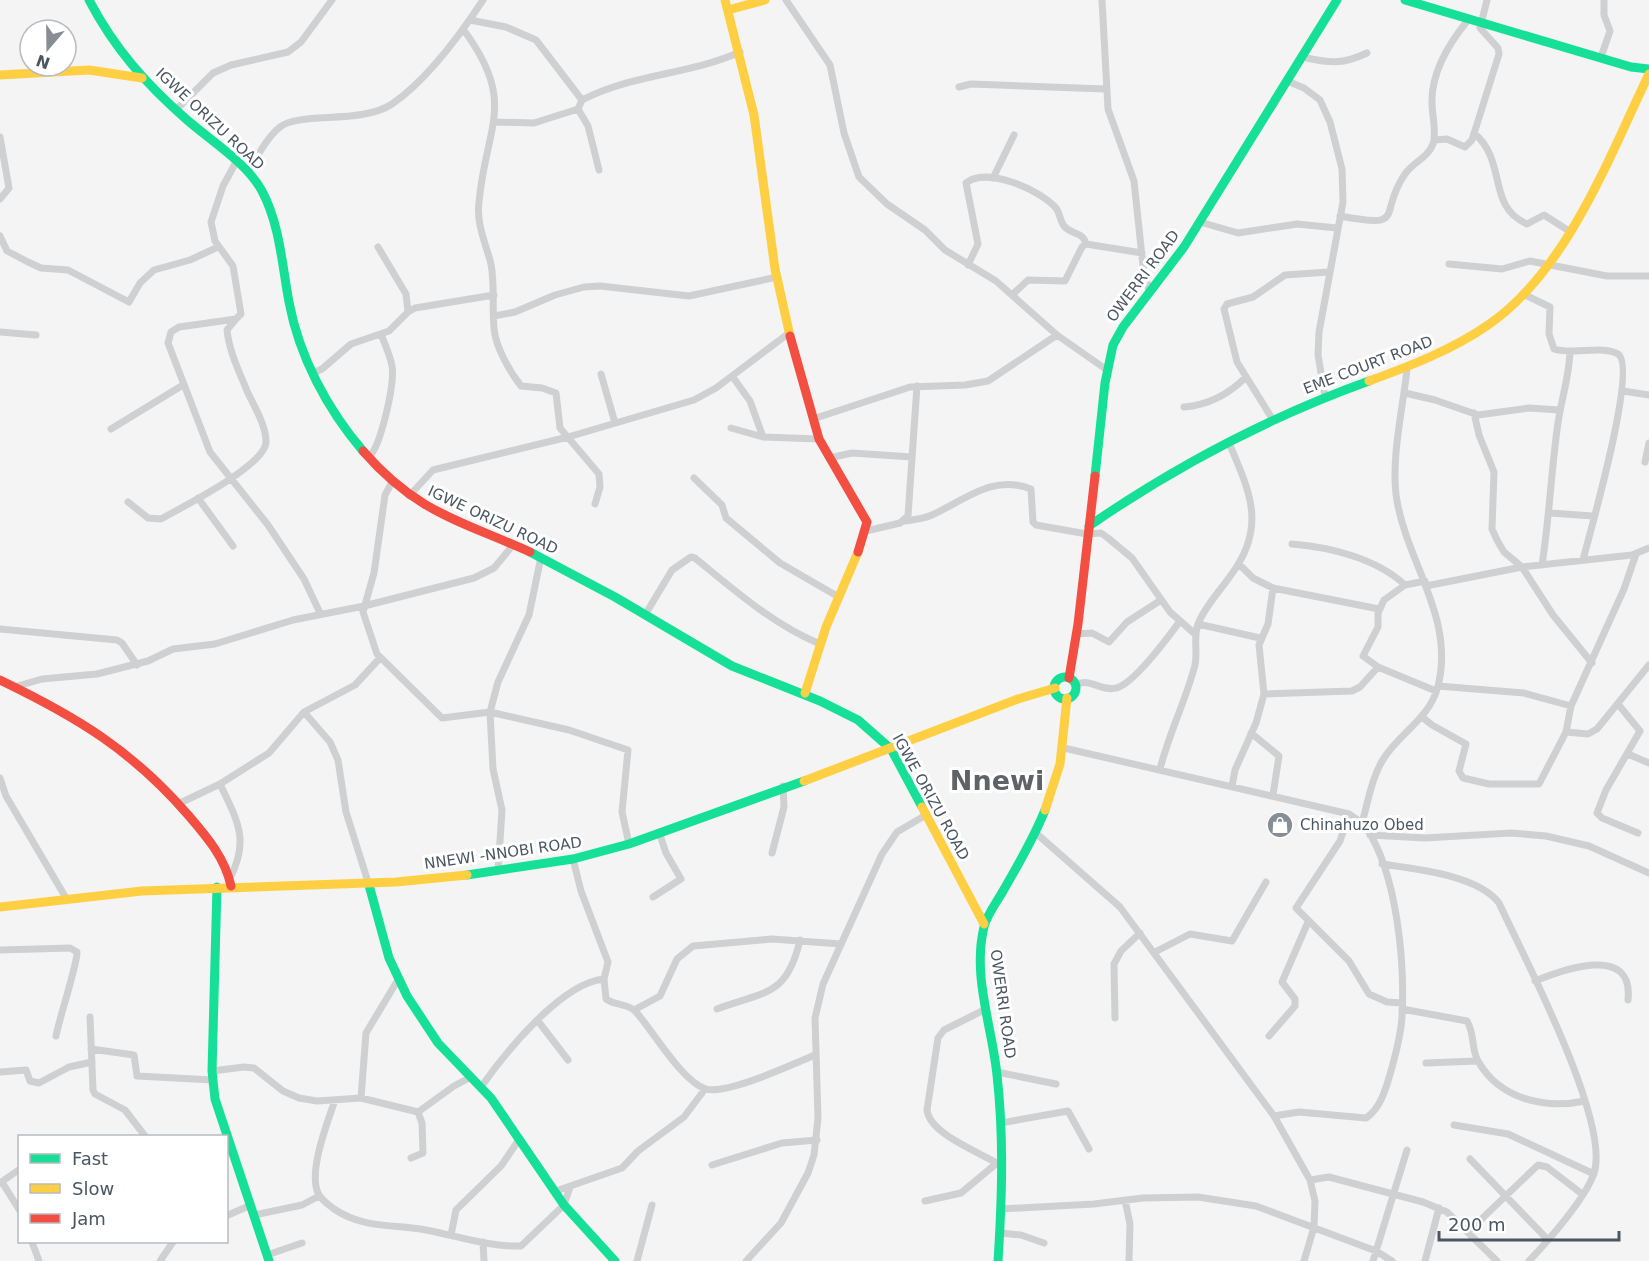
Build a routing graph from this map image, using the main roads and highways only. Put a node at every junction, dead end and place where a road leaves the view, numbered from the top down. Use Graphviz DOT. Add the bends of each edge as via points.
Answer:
graph roads {
  1 [pos="89,0"];
  2 [pos="724,0"];
  3 [pos="765,0"];
  4 [pos="1337,0"];
  5 [pos="1405,0"];
  6 [pos="728,10"];
  7 [pos="1649,69"];
  8 [pos="1649,74"];
  9 [pos="0,75"];
  10 [pos="142,78"];
  11 [pos="1088,530"];
  12 [pos="0,680"];
  13 [pos="1072,682"];
  14 [pos="1054,688"];
  15 [pos="805,693"];
  16 [pos="1067,699"];
  17 [pos="891,749"];
  18 [pos="231,882"];
  19 [pos="369,885"];
  20 [pos="217,887"];
  21 [pos="0,907"];
  22 [pos="984,924"];
  23 [pos="227,1135"];
  24 [pos="228,1137"];
  25 [pos="268,1258"];
  26 [pos="615,1261"];
  27 [pos="998,1261"];
  1 -- 10 [label="main road, IGWE ORIZU ROAD" via="107,34"];
  2 -- 6 [label="main road"];
  3 -- 6 [label="main road"];
  4 -- 11 [label="main road, OWERRI ROAD" via="1200,222 1117,336 1107,370"];
  5 -- 7 [label="main road"];
  6 -- 15 [label="main road" via="757,129 777,277 789,333 819,439 864,514 866,531 837,596"];
  8 -- 11 [label="main road, EME COURT ROAD" via="1569,231 1523,294 1494,321 1407,369 1325,397 1229,443 1148,486"];
  9 -- 10 [label="main road" via="89,70"];
  10 -- 15 [label="main road, IGWE ORIZU ROAD" via="248,172 265,194 290,306 313,373 337,415 392,482 448,518 542,557 740,670"];
  11 -- 13 [label="main road, OWERRI ROAD"];
  12 -- 18 [label="main road" via="126,753 161,784 211,842"];
  13 -- 14 [label="main road" via="1059,679"];
  13 -- 16 [label="main road" via="1074,694"];
  14 -- 16 [label="main road"];
  14 -- 17 [label="main road, NNEWI -NNOBI ROAD"];
  15 -- 17 [label="main road, IGWE ORIZU ROAD" via="860,721"];
  16 -- 22 [label="main road, OWERRI ROAD" via="1064,748 1050,799 1037,834"];
  17 -- 19 [label="main road, NNEWI -NNOBI ROAD" via="629,843 573,859"];
  17 -- 22 [label="main road, IGWE ORIZU ROAD"];
  18 -- 19 [label="main road, NNEWI -NNOBI ROAD"];
  18 -- 20 [label="main road, NNEWI -NNOBI ROAD"];
  19 -- 26 [label="main road" via="389,958 438,1043 491,1098 564,1205"];
  20 -- 21 [label="main road, NNEWI -NNOBI ROAD"];
  20 -- 23 [label="main road" via="212,1075"];
  22 -- 27 [label="main road, OWERRI ROAD" via="979,949 997,1072 1000,1123"];
  24 -- 25 [label="main road"];
}
